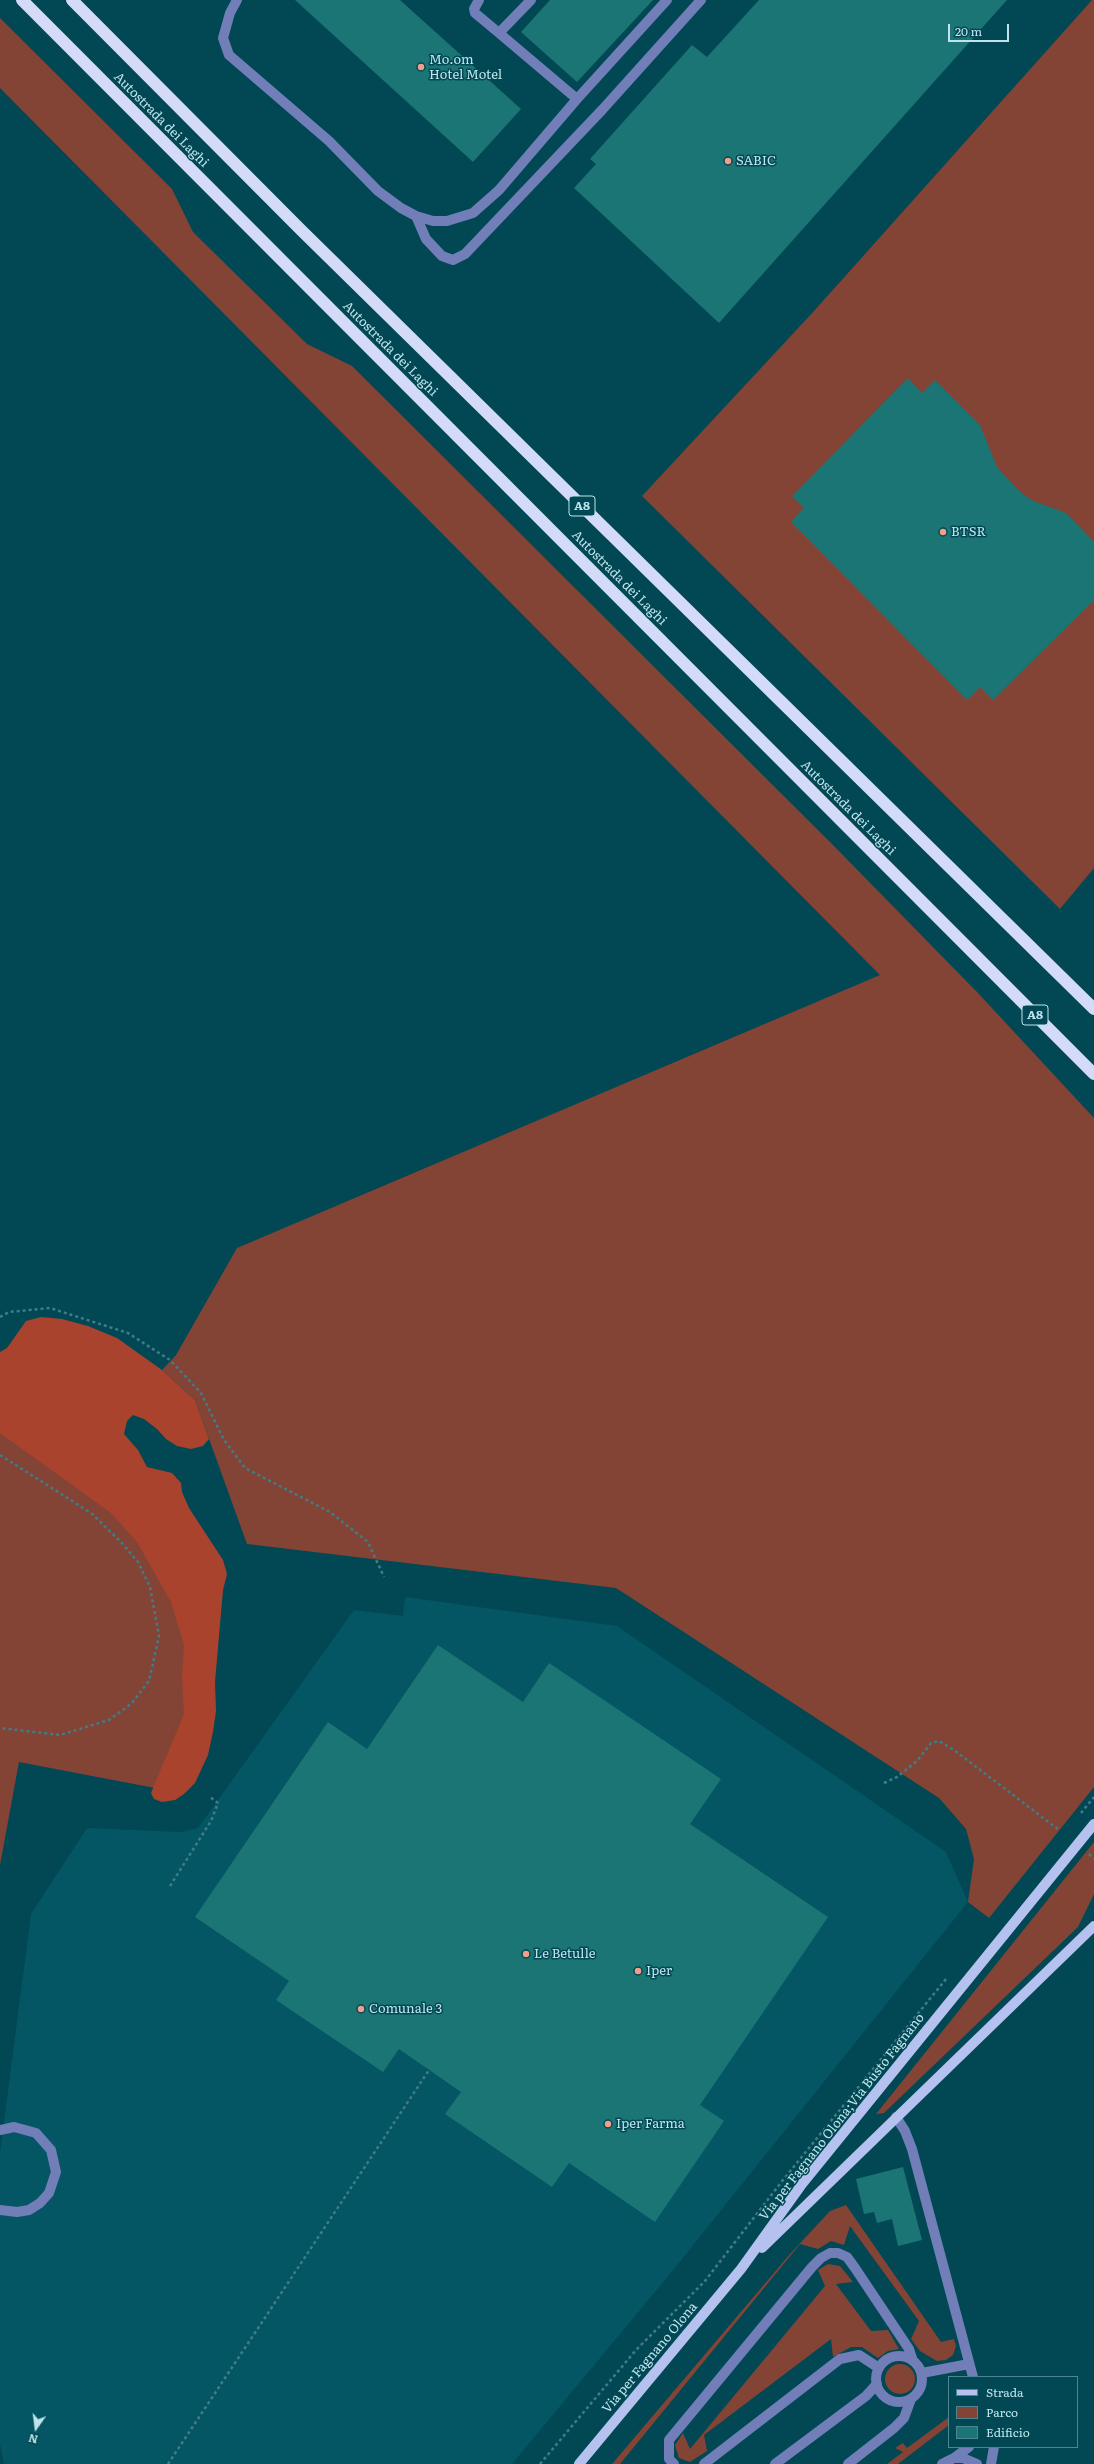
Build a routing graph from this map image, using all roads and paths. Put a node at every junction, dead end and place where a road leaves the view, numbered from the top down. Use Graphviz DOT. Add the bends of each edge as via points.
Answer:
graph roads {
  1 [pos="22,0"];
  2 [pos="72,0"];
  3 [pos="237,0"];
  4 [pos="479,0"];
  5 [pos="531,0"];
  6 [pos="667,0"];
  7 [pos="702,0"];
  8 [pos="499,33"];
  9 [pos="577,99"];
  10 [pos="416,216"];
  11 [pos="1094,1009"];
  12 [pos="1094,1074"];
  13 [pos="0,1317"];
  14 [pos="0,1455"];
  15 [pos="384,1577"];
  16 [pos="0,1728"];
  17 [pos="884,1783"];
  18 [pos="210,1797"];
  19 [pos="1094,1797"];
  20 [pos="1077,1818"];
  21 [pos="1094,1824"];
  22 [pos="1059,1830"];
  23 [pos="1087,1853"];
  24 [pos="1094,1859"];
  25 [pos="170,1886"];
  26 [pos="1094,1926"];
  27 [pos="950,1975"];
  28 [pos="429,2070"];
  29 [pos="896,2117"];
  30 [pos="0,2130"];
  31 [pos="0,2210"];
  32 [pos="741,2269"];
  33 [pos="913,2361"];
  34 [pos="969,2364"];
  35 [pos="879,2368"];
  36 [pos="922,2373"];
  37 [pos="973,2376"];
  38 [pos="877,2384"];
  39 [pos="911,2399"];
  40 [pos="968,2448"];
  41 [pos="994,2448"];
  42 [pos="954,2458"];
  43 [pos="168,2464"];
  44 [pos="540,2464"];
  45 [pos="579,2464"];
  46 [pos="672,2464"];
  47 [pos="704,2464"];
  48 [pos="775,2464"];
  49 [pos="848,2464"];
  50 [pos="942,2464"];
  51 [pos="977,2464"];
  52 [pos="991,2464"];
  1 -- 12 [label="highway, Autostrada dei Laghi / A8"];
  2 -- 11 [label="highway, Autostrada dei Laghi / A8" via="301,230"];
  3 -- 10 [label="lane" via="230,13 223,38 229,55 330,141 378,191"];
  4 -- 8 [label="lane" via="474,9 476,13"];
  5 -- 8 [label="lane"];
  6 -- 9 [label="lane"];
  7 -- 10 [label="lane" via="465,254 452,260 442,256 426,239"];
  8 -- 9 [label="lane"];
  9 -- 10 [label="lane" via="484,205 473,213 447,221 433,221"];
  13 -- 15 [label="path" via="9,1312 50,1308 128,1333 170,1360 201,1393 224,1440 244,1468 330,1512 368,1542"];
  14 -- 16 [label="path" via="91,1513 121,1542 138,1562 150,1587 159,1636 149,1681 132,1703 109,1720 60,1735"];
  17 -- 22 [label="path" via="898,1777 918,1761 931,1743 939,1741"];
  18 -- 25 [label="path" via="218,1803 211,1822"];
  19 -- 20 [label="path"];
  21 -- 32 [label="main road, Via per Fagnano Olona;Via Busto Fagnano" via="807,2178"];
  23 -- 24 [label="path"];
  26 -- 29 [label="main road, Via per Fagnano Olona;Via Busto Fagnano"];
  27 -- 44 [label="path" via="802,2156 705,2281 636,2350"];
  28 -- 43 [label="path"];
  29 -- 32 [label="main road, Via per Fagnano Olona;Via Busto Fagnano"];
  29 -- 34 [label="lane" via="912,2149"];
  30 -- 31 [label="lane" via="14,2127 36,2133 51,2150 56,2172 49,2193 40,2203 29,2210"];
  32 -- 45 [label="main road, Via per Fagnano Olona"];
  33 -- 35 [label="lane" via="898,2356 884,2362"];
  33 -- 36 [label="lane"];
  33 -- 46 [label="lane" via="909,2349 847,2257 830,2253 812,2267 669,2440 669,2459"];
  34 -- 36 [label="lane"];
  34 -- 37 [label="lane"];
  35 -- 38 [label="lane"];
  35 -- 47 [label="lane" via="860,2355 840,2359"];
  36 -- 39 [label="lane" via="921,2388"];
  38 -- 39 [label="lane" via="881,2393 892,2401"];
  38 -- 48 [label="lane" via="866,2396"];
  39 -- 49 [label="lane" via="904,2418"];
  40 -- 42 [label="lane"];
  41 -- 52 [label="lane"];
  42 -- 50 [label="lane"];
  42 -- 51 [label="lane" via="963,2458"];
}
